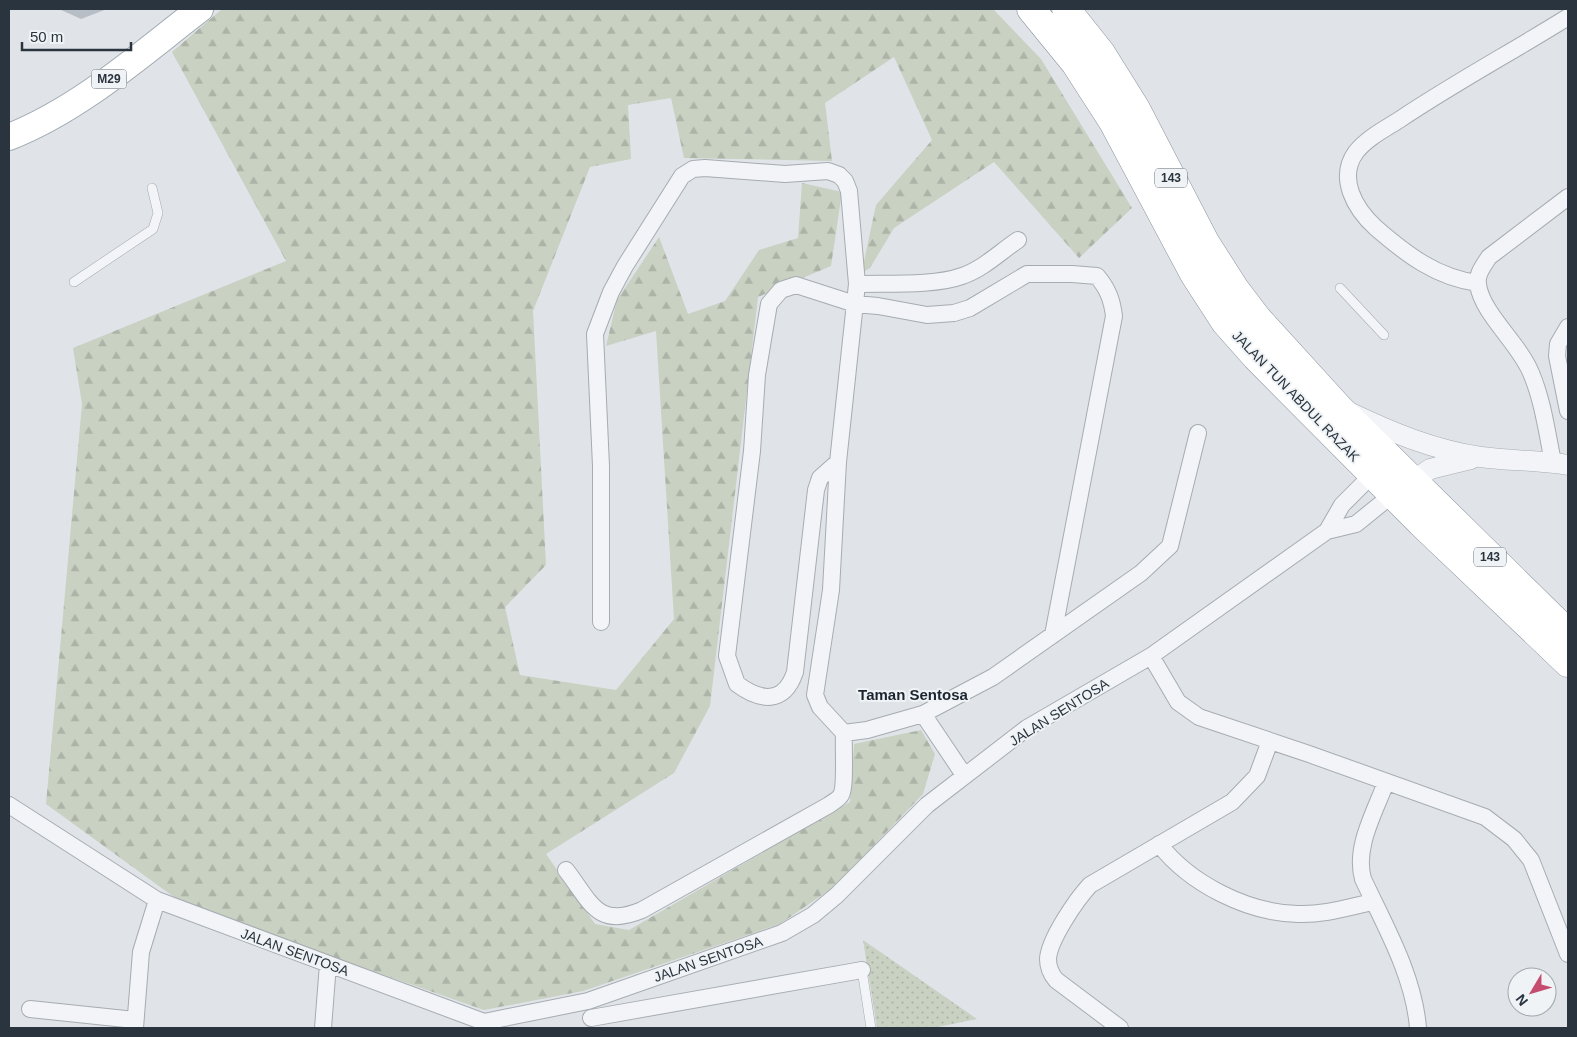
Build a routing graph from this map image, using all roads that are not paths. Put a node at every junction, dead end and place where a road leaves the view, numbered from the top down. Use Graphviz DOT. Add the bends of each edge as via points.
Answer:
graph roads {
  1 [pos="173,9"];
  2 [pos="200,9"];
  3 [pos="1030,9"];
  4 [pos="1066,9"];
  5 [pos="1568,17"];
  6 [pos="9,119"];
  7 [pos="9,137"];
  8 [pos="152,188"];
  9 [pos="1568,197"];
  10 [pos="1018,240"];
  11 [pos="74,282"];
  12 [pos="1478,283"];
  13 [pos="857,284"];
  14 [pos="1340,288"];
  15 [pos="855,304"];
  16 [pos="1568,327"];
  17 [pos="1384,335"];
  18 [pos="1338,406"];
  19 [pos="1568,411"];
  20 [pos="1198,433"];
  21 [pos="1481,457"];
  22 [pos="838,462"];
  23 [pos="1561,464"];
  24 [pos="1383,468"];
  25 [pos="1403,488"];
  26 [pos="1327,531"];
  27 [pos="601,622"];
  28 [pos="1536,632"];
  29 [pos="1568,633"];
  30 [pos="1053,635"];
  31 [pos="1151,656"];
  32 [pos="1568,663"];
  33 [pos="1568,674"];
  34 [pos="923,714"];
  35 [pos="844,733"];
  36 [pos="1270,741"];
  37 [pos="964,775"];
  38 [pos="1386,782"];
  39 [pos="9,805"];
  40 [pos="1159,844"];
  41 [pos="566,870"];
  42 [pos="157,900"];
  43 [pos="1373,902"];
  44 [pos="1568,954"];
  45 [pos="328,964"];
  46 [pos="862,970"];
  47 [pos="588,1001"];
  48 [pos="30,1008"];
  49 [pos="591,1023"];
  50 [pos="135,1024"];
  51 [pos="323,1028"];
  52 [pos="871,1028"];
  53 [pos="1120,1028"];
  54 [pos="1418,1028"];
  1 -- 6 [label="main road, M29" via="86,77"];
  2 -- 7 [label="main road, M29" via="97,88 61,111"];
  3 -- 24 [label="highway, JALAN TUN ABDUL RAZAK / 143" via="1075,63 1112,122 1194,274 1225,322 1256,357"];
  4 -- 18 [label="highway, JALAN TUN ABDUL RAZAK / 143" via="1101,54 1136,109 1205,242 1235,289 1257,318"];
  5 -- 12 [label="street" via="1374,136 1356,152 1348,170 1349,191 1358,208 1392,242 1429,268 1457,280"];
  8 -- 11 [label="lane" via="158,213 153,229"];
  9 -- 12 [label="street" via="1489,257 1481,269"];
  10 -- 13 [label="street" via="962,277 944,281"];
  12 -- 23 [label="street" via="1483,300 1531,372"];
  13 -- 15 [label="street"];
  13 -- 27 [label="street" via="849,191 839,175 705,168 682,176 625,266 595,334 601,466"];
  14 -- 17 [label="lane"];
  15 -- 22 [label="street"];
  15 -- 22 [label="street" via="796,286 781,290 769,304 757,375 752,451 727,656 737,684 759,696 778,695 792,681 816,490 820,478"];
  15 -- 30 [label="street" via="927,315 954,313 970,308 1027,274 1097,276 1106,287 1114,316"];
  16 -- 19 [label="street" via="1558,344 1557,356"];
  18 -- 21 [label="street" via="1407,439"];
  18 -- 24 [label="highway, JALAN TUN ABDUL RAZAK / 143"];
  20 -- 30 [label="street" via="1170,546 1141,573"];
  21 -- 23 [label="street"];
  21 -- 25 [label="street" via="1430,469"];
  22 -- 35 [label="street" via="831,590 815,695 820,707"];
  24 -- 25 [label="highway, JALAN TUN ABDUL RAZAK / 143"];
  24 -- 26 [label="street, JALAN SENTOSA" via="1342,505"];
  25 -- 26 [label="street, JALAN SENTOSA" via="1356,524"];
  25 -- 28 [label="highway, JALAN TUN ABDUL RAZAK / 143"];
  25 -- 29 [label="highway, JALAN TUN ABDUL RAZAK / 143"];
  26 -- 31 [label="street, JALAN SENTOSA"];
  28 -- 32 [label="highway, JALAN TUN ABDUL RAZAK / 143"];
  28 -- 33 [label="street"];
  30 -- 34 [label="street" via="993,677"];
  31 -- 36 [label="street" via="1178,702 1188,711 1199,718"];
  31 -- 37 [label="street, JALAN SENTOSA" via="1027,728"];
  34 -- 35 [label="street"];
  34 -- 37 [label="street"];
  35 -- 41 [label="street" via="842,761 845,783 841,796 642,910 611,918 601,915"];
  36 -- 38 [label="street"];
  36 -- 40 [label="street" via="1257,776 1244,791 1232,802"];
  37 -- 47 [label="street, JALAN SENTOSA" via="927,805 838,895 782,933"];
  38 -- 43 [label="street" via="1359,865"];
  38 -- 44 [label="street" via="1485,817 1514,839 1531,860"];
  39 -- 42 [label="street, JALAN SENTOSA"];
  40 -- 43 [label="street" via="1191,874 1238,901 1298,914 1323,913"];
  40 -- 53 [label="street" via="1090,885 1080,895 1050,950 1050,972 1056,980"];
  42 -- 45 [label="street, JALAN SENTOSA"];
  42 -- 50 [label="street" via="141,952"];
  43 -- 54 [label="street" via="1402,964 1416,1005"];
  45 -- 47 [label="street, JALAN SENTOSA" via="484,1022"];
  45 -- 51 [label="street"];
  46 -- 49 [label="street"];
  46 -- 52 [label="lane"];
  47 -- 49 [label="street"];
  48 -- 50 [label="street"];
}
